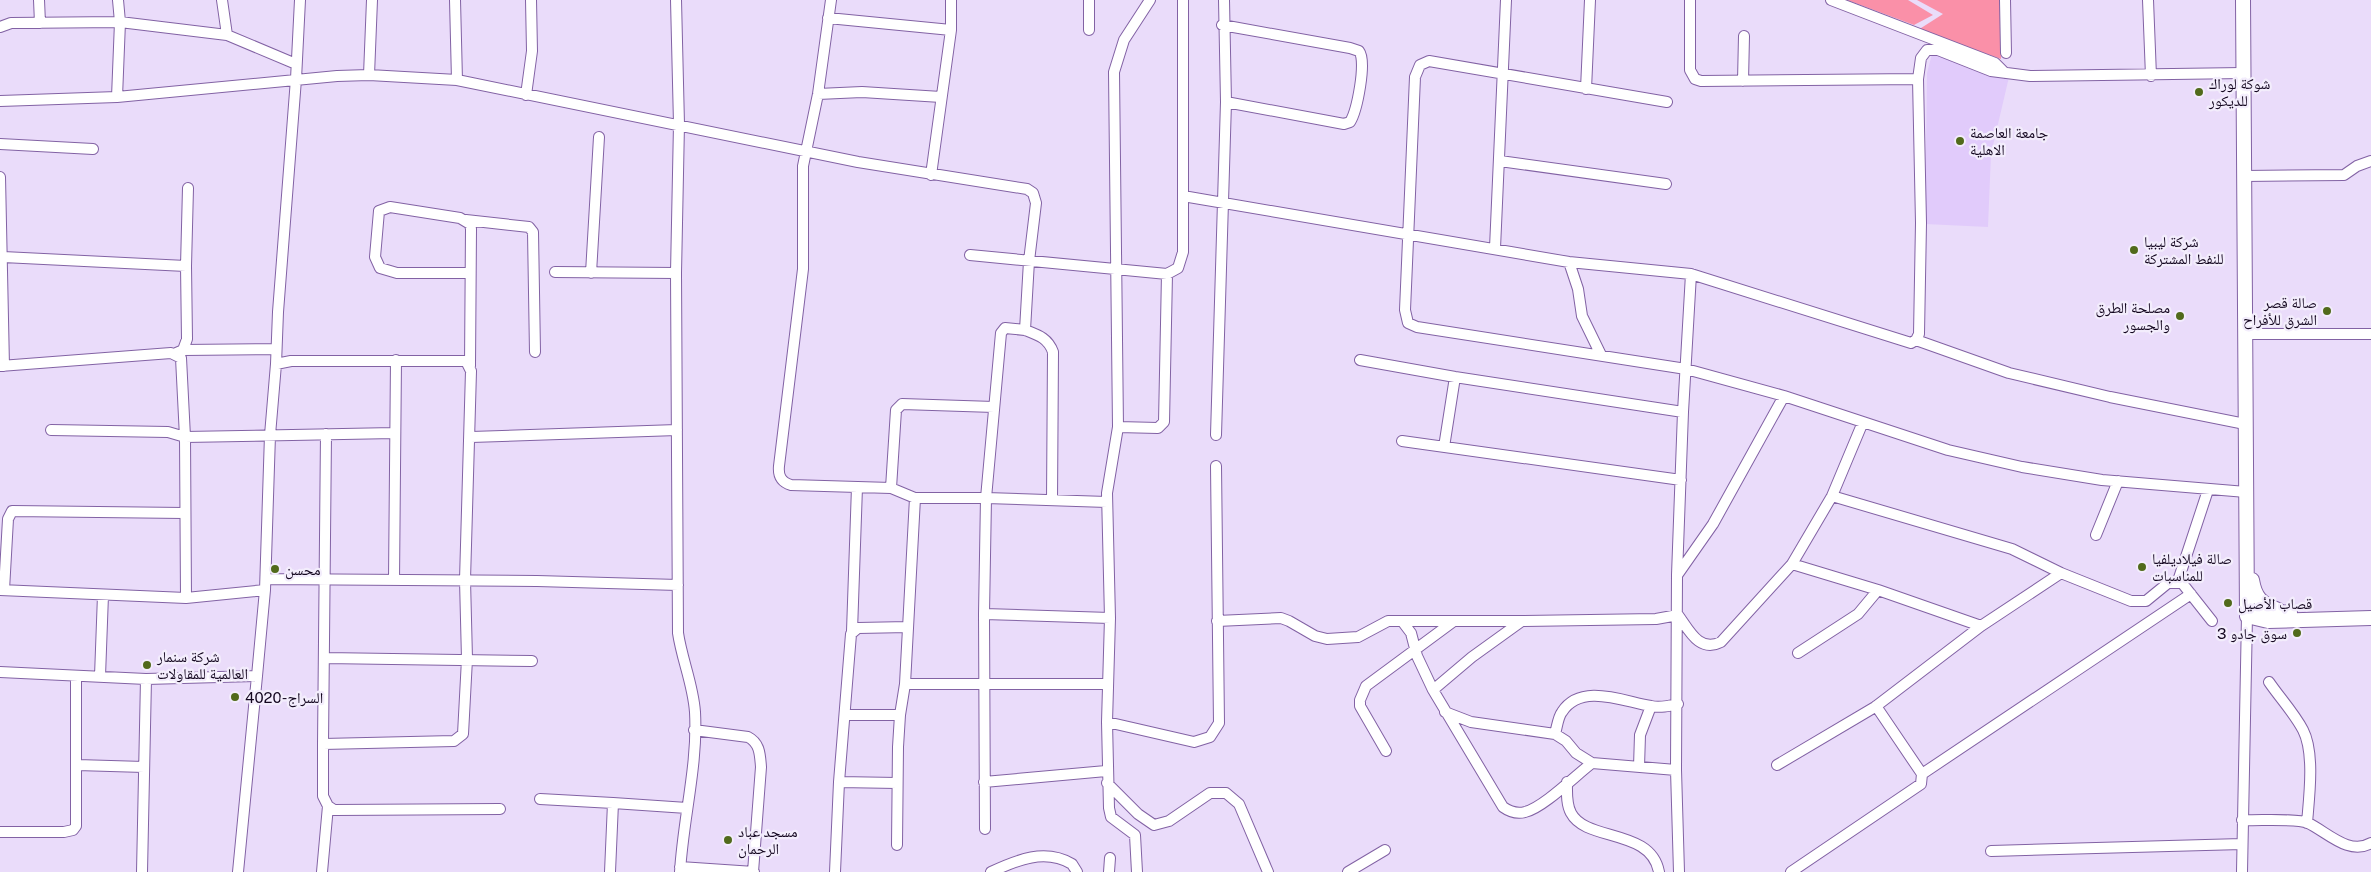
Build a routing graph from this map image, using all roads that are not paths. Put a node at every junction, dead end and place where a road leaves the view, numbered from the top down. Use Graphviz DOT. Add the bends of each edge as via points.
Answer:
graph roads {
  1 [pos="39,0"];
  2 [pos="118,0"];
  3 [pos="222,0"];
  4 [pos="300,0"];
  5 [pos="372,0"];
  6 [pos="455,0"];
  7 [pos="531,0"];
  8 [pos="676,0"];
  9 [pos="831,0"];
  10 [pos="951,0"];
  11 [pos="1089,0"];
  12 [pos="1150,0"];
  13 [pos="1183,0"];
  14 [pos="1224,0"];
  15 [pos="1506,0"];
  16 [pos="1590,0"];
  17 [pos="1690,0"];
  18 [pos="1831,0"];
  19 [pos="2005,0"];
  20 [pos="2148,0"];
  21 [pos="2243,0"];
  22 [pos="828,18"];
  23 [pos="120,22"];
  24 [pos="40,23"];
  25 [pos="1222,26"];
  26 [pos="0,27"];
  27 [pos="951,30"];
  28 [pos="1089,30"];
  29 [pos="227,35"];
  30 [pos="1744,36"];
  31 [pos="2006,53"];
  32 [pos="296,64"];
  33 [pos="1503,73"];
  34 [pos="2005,73"];
  35 [pos="2243,73"];
  36 [pos="369,75"];
  37 [pos="2151,76"];
  38 [pos="296,79"];
  39 [pos="1918,79"];
  40 [pos="457,80"];
  41 [pos="1743,81"];
  42 [pos="1586,89"];
  43 [pos="526,94"];
  44 [pos="818,94"];
  45 [pos="117,97"];
  46 [pos="941,97"];
  47 [pos="0,101"];
  48 [pos="1226,102"];
  49 [pos="1667,102"];
  50 [pos="678,124"];
  51 [pos="598,137"];
  52 [pos="0,144"];
  53 [pos="93,149"];
  54 [pos="807,151"];
  55 [pos="1500,161"];
  56 [pos="2371,161"];
  57 [pos="931,175"];
  58 [pos="2244,176"];
  59 [pos="0,177"];
  60 [pos="1666,184"];
  61 [pos="188,188"];
  62 [pos="1183,196"];
  63 [pos="1223,202"];
  64 [pos="466,220"];
  65 [pos="1408,235"];
  66 [pos="1495,248"];
  67 [pos="970,254"];
  68 [pos="3,257"];
  69 [pos="1029,261"];
  70 [pos="1569,262"];
  71 [pos="186,266"];
  72 [pos="1116,268"];
  73 [pos="555,272"];
  74 [pos="470,273"];
  75 [pos="591,273"];
  76 [pos="676,273"];
  77 [pos="1167,274"];
  78 [pos="1691,274"];
  79 [pos="1026,330"];
  80 [pos="2245,334"];
  81 [pos="2371,334"];
  82 [pos="1916,340"];
  83 [pos="276,350"];
  84 [pos="180,352"];
  85 [pos="535,352"];
  86 [pos="1601,356"];
  87 [pos="396,360"];
  88 [pos="1360,360"];
  89 [pos="276,364"];
  90 [pos="2,366"];
  91 [pos="470,366"];
  92 [pos="1686,369"];
  93 [pos="1455,378"];
  94 [pos="1784,396"];
  95 [pos="994,407"];
  96 [pos="1683,412"];
  97 [pos="1863,422"];
  98 [pos="2245,424"];
  99 [pos="1118,427"];
  100 [pos="51,430"];
  101 [pos="676,430"];
  102 [pos="394,433"];
  103 [pos="326,434"];
  104 [pos="270,435"];
  105 [pos="1216,435"];
  106 [pos="186,437"];
  107 [pos="471,437"];
  108 [pos="1402,441"];
  109 [pos="1444,447"];
  110 [pos="1216,466"];
  111 [pos="1680,480"];
  112 [pos="2118,481"];
  113 [pos="857,487"];
  114 [pos="891,488"];
  115 [pos="2208,490"];
  116 [pos="2246,492"];
  117 [pos="1832,496"];
  118 [pos="915,498"];
  119 [pos="986,498"];
  120 [pos="1052,500"];
  121 [pos="1107,502"];
  122 [pos="184,513"];
  123 [pos="2096,535"];
  124 [pos="2246,555"];
  125 [pos="1792,564"];
  126 [pos="2061,572"];
  127 [pos="1677,575"];
  128 [pos="326,578"];
  129 [pos="266,579"];
  130 [pos="394,580"];
  131 [pos="465,580"];
  132 [pos="2178,581"];
  133 [pos="678,585"];
  134 [pos="2,590"];
  135 [pos="265,590"];
  136 [pos="1878,590"];
  137 [pos="2191,594"];
  138 [pos="103,595"];
  139 [pos="186,598"];
  140 [pos="2283,612"];
  141 [pos="984,614"];
  142 [pos="1678,615"];
  143 [pos="2247,616"];
  144 [pos="1110,618"];
  145 [pos="2371,618"];
  146 [pos="2340,619"];
  147 [pos="1402,621"];
  148 [pos="1454,621"];
  149 [pos="2212,621"];
  150 [pos="1217,622"];
  151 [pos="1522,622"];
  152 [pos="1981,626"];
  153 [pos="908,627"];
  154 [pos="852,631"];
  155 [pos="1416,648"];
  156 [pos="1798,653"];
  157 [pos="325,658"];
  158 [pos="467,659"];
  159 [pos="532,661"];
  160 [pos="0,672"];
  161 [pos="76,676"];
  162 [pos="100,676"];
  163 [pos="257,676"];
  164 [pos="146,678"];
  165 [pos="2269,682"];
  166 [pos="984,683"];
  167 [pos="906,684"];
  168 [pos="1107,684"];
  169 [pos="1433,690"];
  170 [pos="1678,704"];
  171 [pos="1651,706"];
  172 [pos="1876,706"];
  173 [pos="1445,712"];
  174 [pos="845,715"];
  175 [pos="900,715"];
  176 [pos="1107,722"];
  177 [pos="694,730"];
  178 [pos="1555,734"];
  179 [pos="323,744"];
  180 [pos="1386,751"];
  181 [pos="1592,762"];
  182 [pos="77,765"];
  183 [pos="1776,765"];
  184 [pos="144,767"];
  185 [pos="1639,767"];
  186 [pos="1676,770"];
  187 [pos="1106,771"];
  188 [pos="1922,774"];
  189 [pos="839,782"];
  190 [pos="984,782"];
  191 [pos="1568,782"];
  192 [pos="897,783"];
  193 [pos="1107,783"];
  194 [pos="540,798"];
  195 [pos="613,803"];
  196 [pos="328,806"];
  197 [pos="686,808"];
  198 [pos="500,809"];
  199 [pos="2242,820"];
  200 [pos="2308,823"];
  201 [pos="985,829"];
  202 [pos="0,832"];
  203 [pos="2242,844"];
  204 [pos="2371,844"];
  205 [pos="897,845"];
  206 [pos="1385,850"];
  207 [pos="1991,851"];
  208 [pos="1110,858"];
  209 [pos="680,869"];
  210 [pos="142,872"];
  211 [pos="238,872"];
  212 [pos="322,872"];
  213 [pos="610,872"];
  214 [pos="753,872"];
  215 [pos="835,872"];
  216 [pos="991,872"];
  217 [pos="1077,872"];
  218 [pos="1110,872"];
  219 [pos="1137,872"];
  220 [pos="1268,872"];
  221 [pos="1348,872"];
  222 [pos="1659,872"];
  223 [pos="1679,872"];
  224 [pos="1791,872"];
  225 [pos="2242,872"];
  1 -- 24 [label="street"];
  2 -- 23 [label="street"];
  3 -- 29 [label="street"];
  4 -- 32 [label="street"];
  5 -- 36 [label="street"];
  6 -- 40 [label="street"];
  7 -- 43 [label="street" via="532,51"];
  8 -- 50 [label="street"];
  9 -- 22 [label="street"];
  10 -- 27 [label="street"];
  11 -- 28 [label="street"];
  12 -- 72 [label="street" via="1124,40 1114,72"];
  13 -- 62 [label="street"];
  14 -- 25 [label="street"];
  15 -- 33 [label="street"];
  16 -- 42 [label="street"];
  17 -- 41 [label="street" via="1692,74 1701,81"];
  18 -- 34 [label="street" via="1995,63"];
  19 -- 31 [label="street"];
  20 -- 37 [label="street"];
  21 -- 35 [label="street"];
  22 -- 27 [label="street"];
  22 -- 44 [label="street"];
  23 -- 24 [label="street"];
  23 -- 29 [label="street"];
  23 -- 45 [label="street"];
  24 -- 26 [label="street" via="11,23"];
  25 -- 48 [label="street"];
  25 -- 48 [label="street" via="1350,48 1359,51 1363,60 1355,114 1350,122 1344,124"];
  27 -- 46 [label="street"];
  29 -- 32 [label="street"];
  30 -- 41 [label="street"];
  32 -- 38 [label="street"];
  33 -- 42 [label="street"];
  33 -- 55 [label="street"];
  33 -- 65 [label="street" via="1429,61 1420,65 1415,77"];
  34 -- 37 [label="street" via="2048,77"];
  34 -- 39 [label="street" via="1927,50 1921,58"];
  35 -- 37 [label="street"];
  35 -- 58 [label="street"];
  36 -- 38 [label="street"];
  36 -- 40 [label="street"];
  38 -- 45 [label="street"];
  38 -- 83 [label="street"];
  39 -- 41 [label="street"];
  39 -- 82 [label="street" via="1921,223 1919,334"];
  40 -- 43 [label="street"];
  42 -- 49 [label="street"];
  43 -- 50 [label="street"];
  44 -- 46 [label="street" via="862,92"];
  44 -- 54 [label="street"];
  45 -- 47 [label="street"];
  46 -- 57 [label="street"];
  48 -- 63 [label="street"];
  50 -- 54 [label="street"];
  50 -- 76 [label="street"];
  51 -- 75 [label="street"];
  52 -- 53 [label="street"];
  54 -- 57 [label="street"];
  54 -- 113 [label="street" via="803,166 803,269 779,472 784,483 791,485"];
  55 -- 60 [label="street"];
  55 -- 66 [label="street"];
  56 -- 58 [label="street" via="2344,175"];
  57 -- 69 [label="street" via="1027,189 1033,193 1036,203"];
  58 -- 80 [label="street"];
  59 -- 68 [label="street"];
  61 -- 71 [label="street"];
  62 -- 63 [label="street"];
  62 -- 77 [label="street" via="1182,260 1178,268"];
  63 -- 65 [label="street"];
  63 -- 105 [label="street"];
  64 -- 74 [label="street" via="470,229"];
  64 -- 74 [label="street" via="384,208 377,216 374,257 386,272"];
  64 -- 85 [label="street" via="529,227 533,232"];
  65 -- 66 [label="street"];
  65 -- 86 [label="street" via="1405,310 1408,323"];
  66 -- 70 [label="street"];
  67 -- 69 [label="street"];
  68 -- 71 [label="street"];
  68 -- 90 [label="street"];
  69 -- 72 [label="street"];
  69 -- 79 [label="street"];
  70 -- 78 [label="street"];
  70 -- 86 [label="street" via="1582,316"];
  71 -- 84 [label="street" via="187,339"];
  72 -- 77 [label="street"];
  72 -- 99 [label="street"];
  73 -- 75 [label="street"];
  74 -- 91 [label="street"];
  75 -- 76 [label="street"];
  76 -- 101 [label="street"];
  77 -- 99 [label="street" via="1164,422 1156,428"];
  78 -- 82 [label="street" via="1905,342"];
  78 -- 92 [label="street"];
  79 -- 95 [label="street" via="1005,328 1001,333"];
  79 -- 120 [label="street" via="1045,338 1053,352"];
  80 -- 81 [label="street"];
  80 -- 98 [label="street"];
  82 -- 98 [label="street" via="2009,373"];
  83 -- 84 [label="street"];
  83 -- 89 [label="street"];
  84 -- 90 [label="street"];
  84 -- 106 [label="street"];
  86 -- 92 [label="street"];
  87 -- 89 [label="street"];
  87 -- 91 [label="street" via="462,360"];
  87 -- 102 [label="street"];
  88 -- 93 [label="street"];
  89 -- 104 [label="street"];
  91 -- 107 [label="street"];
  92 -- 94 [label="street"];
  92 -- 96 [label="street"];
  93 -- 96 [label="street"];
  93 -- 109 [label="street"];
  94 -- 97 [label="street"];
  94 -- 127 [label="street" via="1712,524"];
  95 -- 114 [label="street" via="902,404 896,410"];
  95 -- 119 [label="street"];
  96 -- 111 [label="street"];
  97 -- 112 [label="street" via="1948,450 2022,467"];
  97 -- 117 [label="street"];
  98 -- 116 [label="street"];
  99 -- 121 [label="street"];
  100 -- 106 [label="street" via="168,432"];
  101 -- 107 [label="street"];
  101 -- 133 [label="street"];
  102 -- 103 [label="street"];
  102 -- 130 [label="street"];
  103 -- 104 [label="street"];
  103 -- 128 [label="street"];
  104 -- 106 [label="street"];
  104 -- 129 [label="street"];
  106 -- 122 [label="street"];
  107 -- 131 [label="street"];
  108 -- 109 [label="street"];
  109 -- 111 [label="street"];
  110 -- 150 [label="street"];
  111 -- 127 [label="street"];
  112 -- 115 [label="street"];
  112 -- 123 [label="street"];
  113 -- 114 [label="street"];
  113 -- 154 [label="street"];
  114 -- 118 [label="street"];
  115 -- 116 [label="street"];
  115 -- 132 [label="street"];
  116 -- 124 [label="street"];
  117 -- 125 [label="street"];
  117 -- 126 [label="street" via="2012,549"];
  118 -- 119 [label="street"];
  118 -- 153 [label="street"];
  119 -- 120 [label="street"];
  119 -- 141 [label="street"];
  120 -- 121 [label="street"];
  121 -- 144 [label="street"];
  122 -- 134 [label="street" via="12,511 8,519"];
  122 -- 139 [label="street"];
  124 -- 140 [label="street" via="2256,597"];
  124 -- 143 [label="street"];
  125 -- 136 [label="street"];
  125 -- 142 [label="street" via="1715,645 1699,643"];
  126 -- 132 [label="street" via="2136,602 2146,601 2168,583"];
  126 -- 152 [label="street"];
  127 -- 142 [label="street"];
  128 -- 129 [label="street"];
  128 -- 130 [label="street"];
  128 -- 157 [label="street"];
  129 -- 135 [label="street"];
  130 -- 131 [label="street"];
  131 -- 133 [label="street"];
  131 -- 158 [label="street"];
  132 -- 137 [label="street"];
  133 -- 177 [label="street" via="678,633 693,694"];
  134 -- 138 [label="street"];
  135 -- 139 [label="street"];
  135 -- 163 [label="street"];
  136 -- 152 [label="street"];
  136 -- 156 [label="street" via="1858,614"];
  137 -- 149 [label="street"];
  137 -- 188 [label="street"];
  138 -- 139 [label="street"];
  138 -- 162 [label="street"];
  140 -- 143 [label="street"];
  140 -- 146 [label="street"];
  141 -- 144 [label="street"];
  141 -- 166 [label="street"];
  142 -- 151 [label="street"];
  142 -- 170 [label="street"];
  143 -- 146 [label="street" via="2268,622"];
  143 -- 199 [label="street"];
  144 -- 168 [label="street"];
  145 -- 146 [label="street"];
  147 -- 148 [label="street"];
  147 -- 150 [label="street" via="1383,622 1358,637 1328,639 1280,618"];
  147 -- 155 [label="street"];
  148 -- 151 [label="street"];
  148 -- 155 [label="street"];
  150 -- 176 [label="street" via="1219,723 1210,737 1194,742"];
  151 -- 169 [label="street" via="1472,657"];
  152 -- 172 [label="street"];
  153 -- 154 [label="street" via="858,628"];
  153 -- 167 [label="street"];
  154 -- 174 [label="street"];
  155 -- 169 [label="street"];
  155 -- 180 [label="street" via="1366,686 1360,700 1360,706"];
  157 -- 158 [label="street"];
  157 -- 179 [label="street"];
  158 -- 159 [label="street"];
  158 -- 179 [label="street" via="465,729 454,741"];
  160 -- 161 [label="street"];
  161 -- 162 [label="street"];
  161 -- 182 [label="street"];
  162 -- 164 [label="street"];
  163 -- 164 [label="street"];
  163 -- 211 [label="street"];
  164 -- 184 [label="street"];
  165 -- 200 [label="street" via="2304,731 2310,792"];
  166 -- 167 [label="street"];
  166 -- 168 [label="street"];
  166 -- 190 [label="street"];
  167 -- 175 [label="street"];
  168 -- 176 [label="street"];
  169 -- 173 [label="street"];
  170 -- 171 [label="street"];
  170 -- 186 [label="street"];
  171 -- 178 [label="street" via="1590,696 1577,700 1562,712"];
  171 -- 185 [label="street" via="1640,735"];
  172 -- 183 [label="street"];
  172 -- 188 [label="street"];
  173 -- 178 [label="street" via="1471,722"];
  173 -- 191 [label="street" via="1503,807 1510,811 1527,812"];
  174 -- 175 [label="street"];
  174 -- 189 [label="street"];
  175 -- 192 [label="street"];
  176 -- 187 [label="street"];
  177 -- 197 [label="street"];
  177 -- 214 [label="street" via="748,737 754,740 759,750 761,767"];
  178 -- 181 [label="street" via="1582,758"];
  179 -- 196 [label="street" via="323,796"];
  181 -- 185 [label="street"];
  181 -- 191 [label="street"];
  182 -- 184 [label="street"];
  182 -- 202 [label="street" via="76,826 73,830"];
  184 -- 210 [label="street"];
  185 -- 186 [label="street"];
  186 -- 223 [label="street"];
  187 -- 190 [label="street"];
  187 -- 193 [label="street"];
  188 -- 224 [label="street" via="1919,787"];
  189 -- 192 [label="street"];
  189 -- 215 [label="street"];
  190 -- 201 [label="street"];
  191 -- 222 [label="street" via="1568,802 1575,819 1642,846 1651,854"];
  192 -- 205 [label="street"];
  193 -- 219 [label="street" via="1111,816 1135,835"];
  193 -- 220 [label="street" via="1154,825 1169,821 1210,793 1226,793 1239,804"];
  194 -- 195 [label="street"];
  195 -- 197 [label="street"];
  195 -- 213 [label="street"];
  196 -- 198 [label="street" via="334,810"];
  196 -- 212 [label="street"];
  197 -- 209 [label="street"];
  199 -- 200 [label="street"];
  199 -- 203 [label="street"];
  200 -- 204 [label="street" via="2349,846"];
  203 -- 207 [label="street"];
  203 -- 225 [label="street"];
  206 -- 221 [label="street"];
  208 -- 218 [label="street"];
  209 -- 214 [label="street"];
  216 -- 217 [label="street" via="1011,863 1049,855 1072,864"];
}
